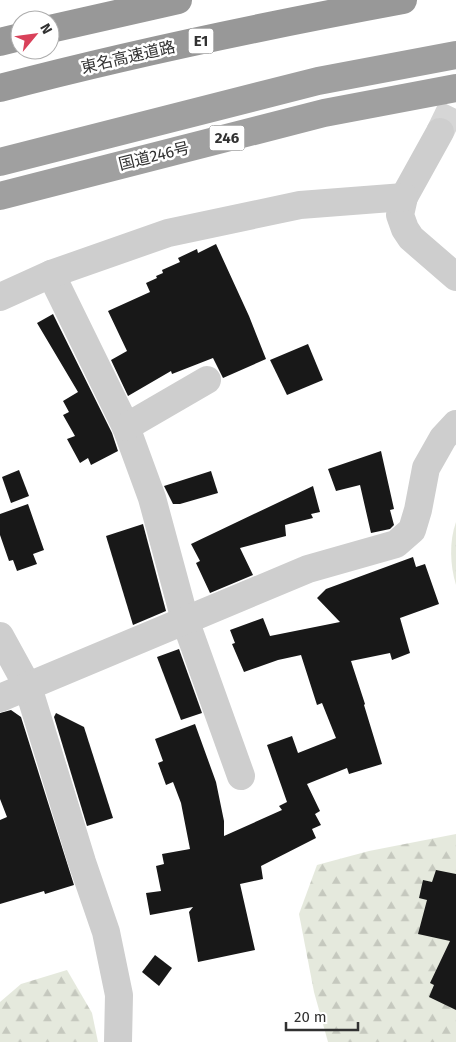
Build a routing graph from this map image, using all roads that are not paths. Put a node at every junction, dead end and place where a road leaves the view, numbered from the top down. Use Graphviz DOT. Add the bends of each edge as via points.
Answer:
graph roads {
  1 [pos="178,0"];
  2 [pos="403,0"];
  3 [pos="60,27"];
  4 [pos="456,55"];
  5 [pos="0,88"];
  6 [pos="456,88"];
  7 [pos="440,132"];
  8 [pos="0,162"];
  9 [pos="0,196"];
  10 [pos="404,197"];
  11 [pos="50,274"];
  12 [pos="456,277"];
  13 [pos="0,297"];
  14 [pos="207,380"];
  15 [pos="456,424"];
  16 [pos="126,427"];
  17 [pos="185,620"];
  18 [pos="0,636"];
  19 [pos="28,687"];
  20 [pos="0,698"];
  21 [pos="242,776"];
  22 [pos="118,1042"];
  1 -- 3 [label="highway"];
  2 -- 5 [label="highway, 東名高速道路 / E1" via="304,18"];
  4 -- 8 [label="highway, 国道246号 / 246" via="318,81"];
  6 -- 9 [label="highway, 国道246号 / 246" via="324,113"];
  7 -- 10 [label="street"];
  10 -- 11 [label="street" via="300,205 168,233"];
  10 -- 12 [label="street" via="400,214 405,229"];
  11 -- 13 [label="street"];
  11 -- 16 [label="street"];
  14 -- 16 [label="street"];
  15 -- 17 [label="street" via="443,438 426,468 412,530 396,544 308,569"];
  16 -- 17 [label="street" via="152,498"];
  17 -- 19 [label="street"];
  17 -- 21 [label="street"];
  18 -- 19 [label="street"];
  19 -- 20 [label="street"];
  19 -- 22 [label="street" via="106,932 119,995"];
}
